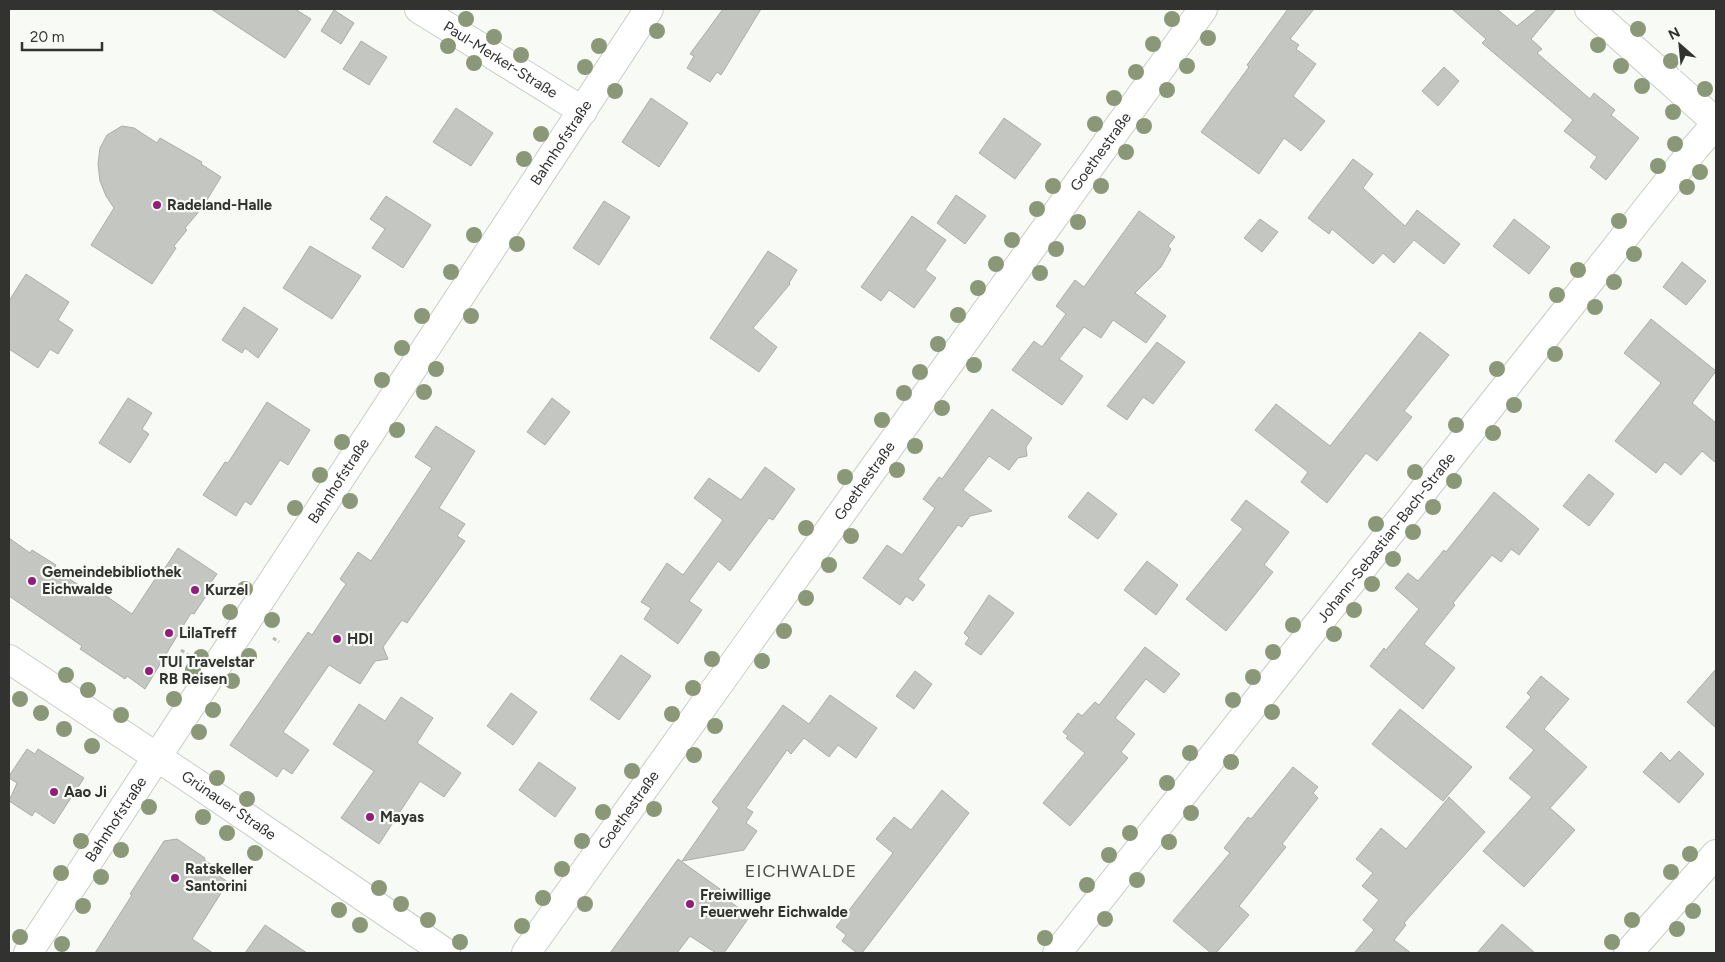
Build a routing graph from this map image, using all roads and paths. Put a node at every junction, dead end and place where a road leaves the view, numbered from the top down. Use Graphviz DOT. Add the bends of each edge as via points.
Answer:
graph roads {
  1 [pos="420,9"];
  2 [pos="649,9"];
  3 [pos="1203,9"];
  4 [pos="1590,9"];
  5 [pos="583,111"];
  6 [pos="1716,123"];
  7 [pos="273,638"];
  8 [pos="279,642"];
  9 [pos="9,659"];
  10 [pos="156,756"];
  11 [pos="1716,854"];
  12 [pos="28,953"];
  13 [pos="446,953"];
  14 [pos="526,953"];
  15 [pos="1057,953"];
  16 [pos="1628,953"];
  1 -- 5 [label="street, Paul-Merker-Straße"];
  2 -- 5 [label="street, Bahnhofstraße"];
  3 -- 14 [label="street, Goethestraße"];
  4 -- 6 [label="street"];
  5 -- 10 [label="street, Bahnhofstraße"];
  6 -- 15 [label="street, Johann-Sebastian-Bach-Straße"];
  7 -- 8 [label="path"];
  9 -- 10 [label="street, Grünauer Straße"];
  10 -- 12 [label="street, Bahnhofstraße"];
  10 -- 13 [label="street, Grünauer Straße"];
  11 -- 16 [label="street"];
}
